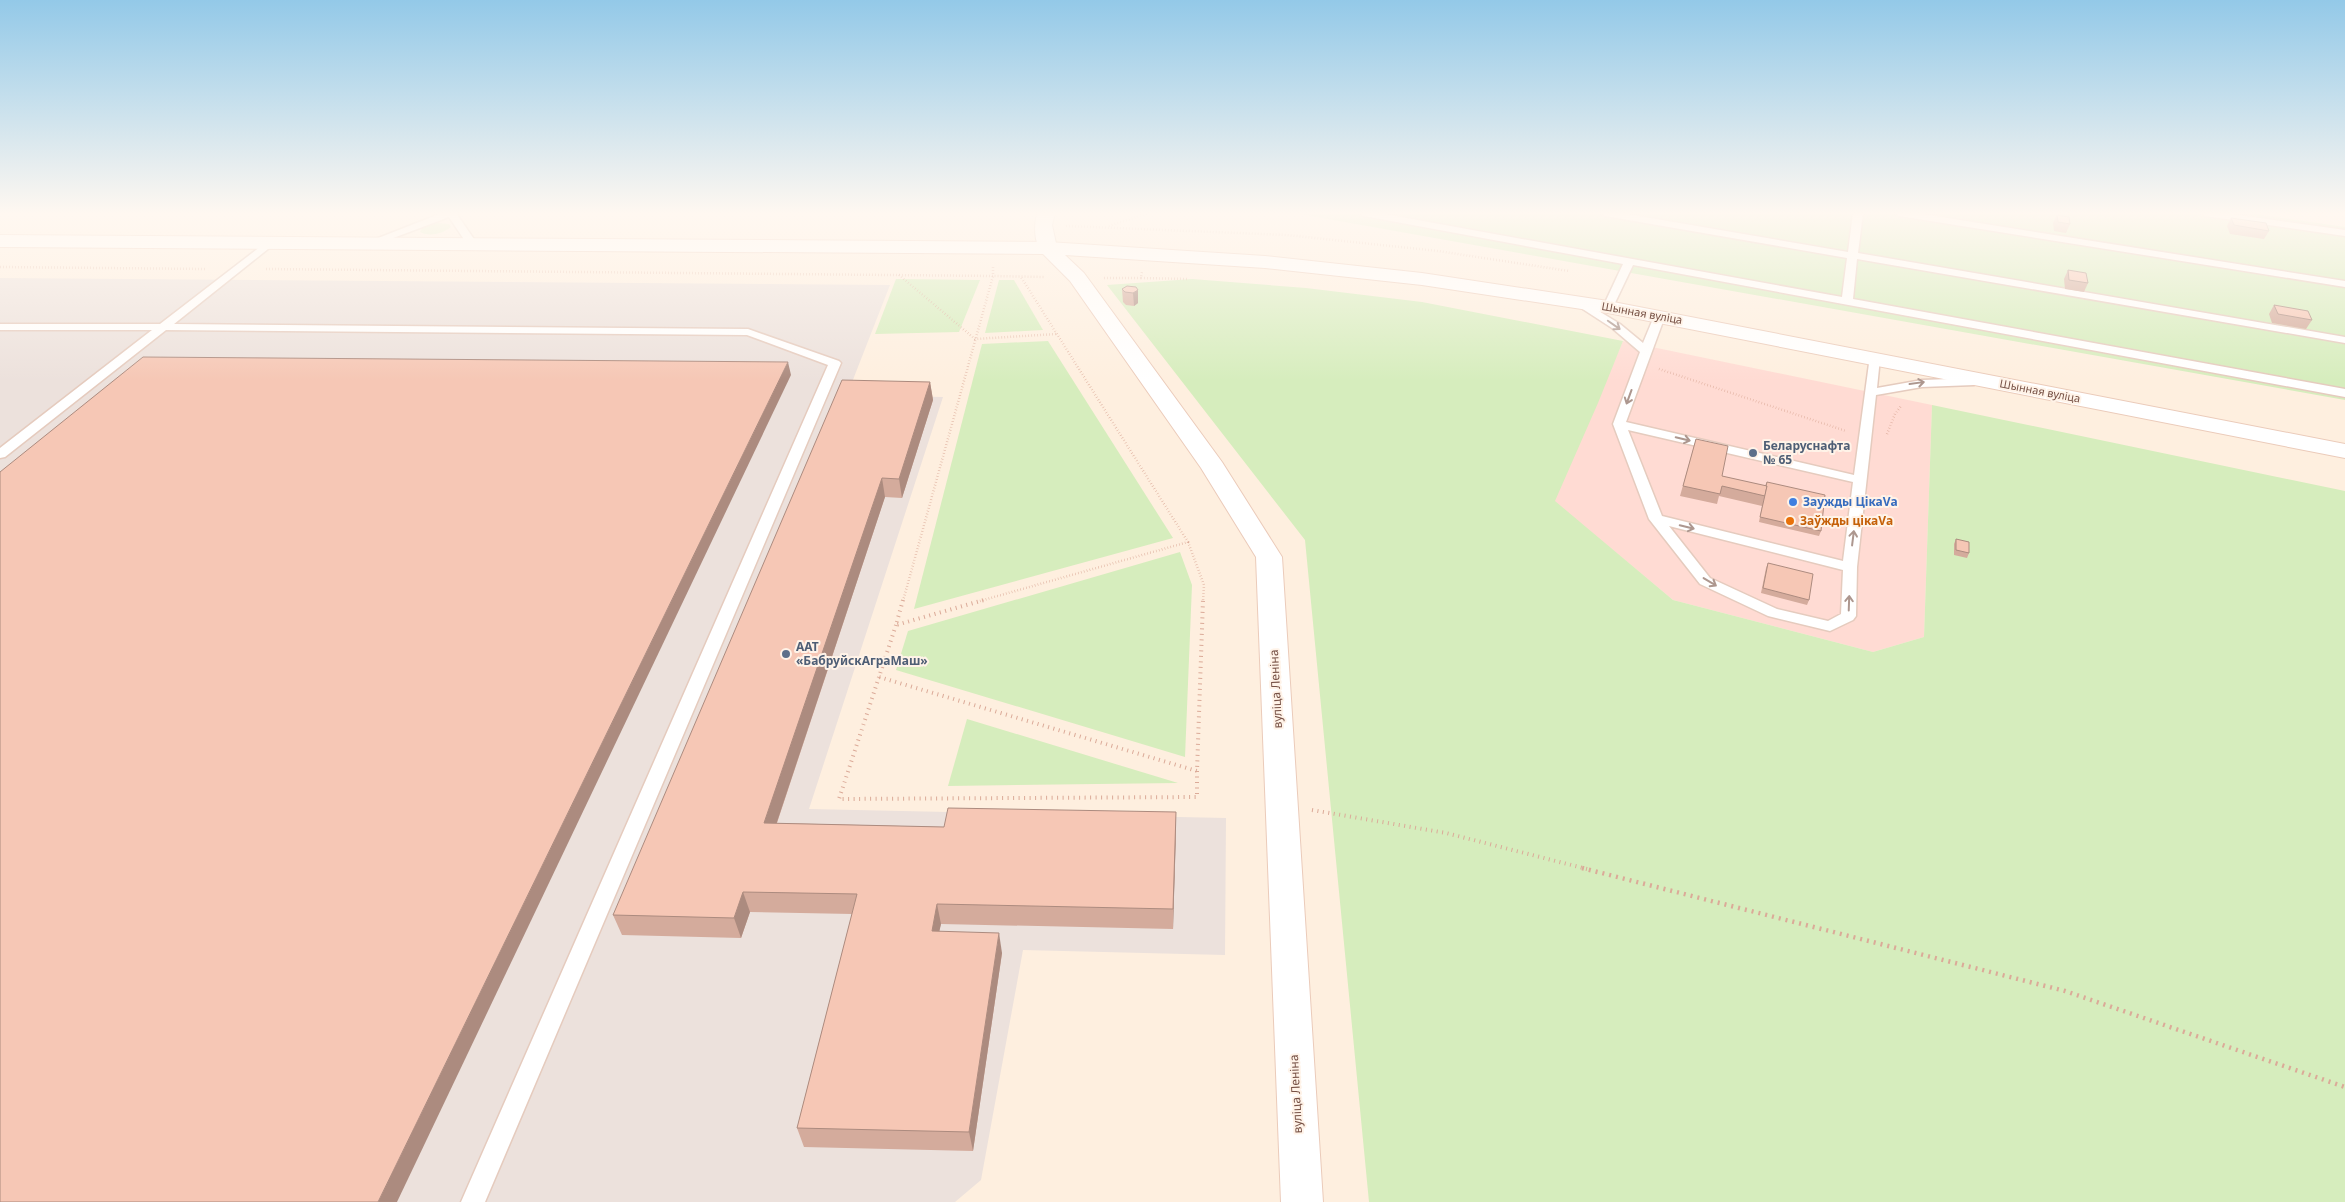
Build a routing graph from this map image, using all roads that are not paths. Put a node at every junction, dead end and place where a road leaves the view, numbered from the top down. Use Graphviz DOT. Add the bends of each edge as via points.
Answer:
graph roads {
  1 [pos="236,269"];
  2 [pos="1071,269"];
  3 [pos="1330,269"];
  4 [pos="1626,269"];
  5 [pos="1668,269"];
  6 [pos="1851,269"];
  7 [pos="1930,269"];
  8 [pos="2251,269"];
  9 [pos="2345,284"];
  10 [pos="1579,302"];
  11 [pos="1847,302"];
  12 [pos="1608,307"];
  13 [pos="1659,316"];
  14 [pos="0,326"];
  15 [pos="163,326"];
  16 [pos="2345,340"];
  17 [pos="1644,357"];
  18 [pos="1874,358"];
  19 [pos="1991,381"];
  20 [pos="2345,392"];
  21 [pos="1870,394"];
  22 [pos="1619,424"];
  23 [pos="2345,451"];
  24 [pos="0,454"];
  25 [pos="1860,480"];
  26 [pos="1656,519"];
  27 [pos="1850,568"];
  28 [pos="472,1202"];
  29 [pos="1302,1202"];
  1 -- 15 [label="lane"];
  2 -- 29 [label="main road, вуліца Леніна" via="1213,467 1269,558"];
  3 -- 10 [label="main road, Шынная вуліца"];
  4 -- 12 [label="lane"];
  5 -- 11 [label="lane"];
  6 -- 11 [label="lane"];
  7 -- 16 [label="lane"];
  8 -- 9 [label="lane"];
  10 -- 12 [label="main road, Шынная вуліца"];
  10 -- 17 [label="lane, one-way" via="1616,326"];
  11 -- 20 [label="lane"];
  12 -- 13 [label="main road, Шынная вуліца"];
  13 -- 17 [label="lane"];
  13 -- 18 [label="main road, Шынная вуліца"];
  14 -- 15 [label="lane"];
  15 -- 24 [label="lane"];
  15 -- 28 [label="lane" via="748,332 835,363"];
  17 -- 22 [label="lane, one-way"];
  18 -- 19 [label="main road, Шынная вуліца"];
  18 -- 21 [label="lane"];
  21 -- 19 [label="lane, one-way" via="1931,381"];
  19 -- 23 [label="main road, Шынная вуліца"];
  21 -- 25 [label="lane"];
  22 -- 25 [label="lane, one-way"];
  22 -- 26 [label="lane"];
  27 -- 25 [label="lane, one-way"];
  26 -- 27 [label="lane, one-way"];
  26 -- 27 [label="lane, one-way" via="1704,581 1772,613 1830,626 1848,616"];
}
